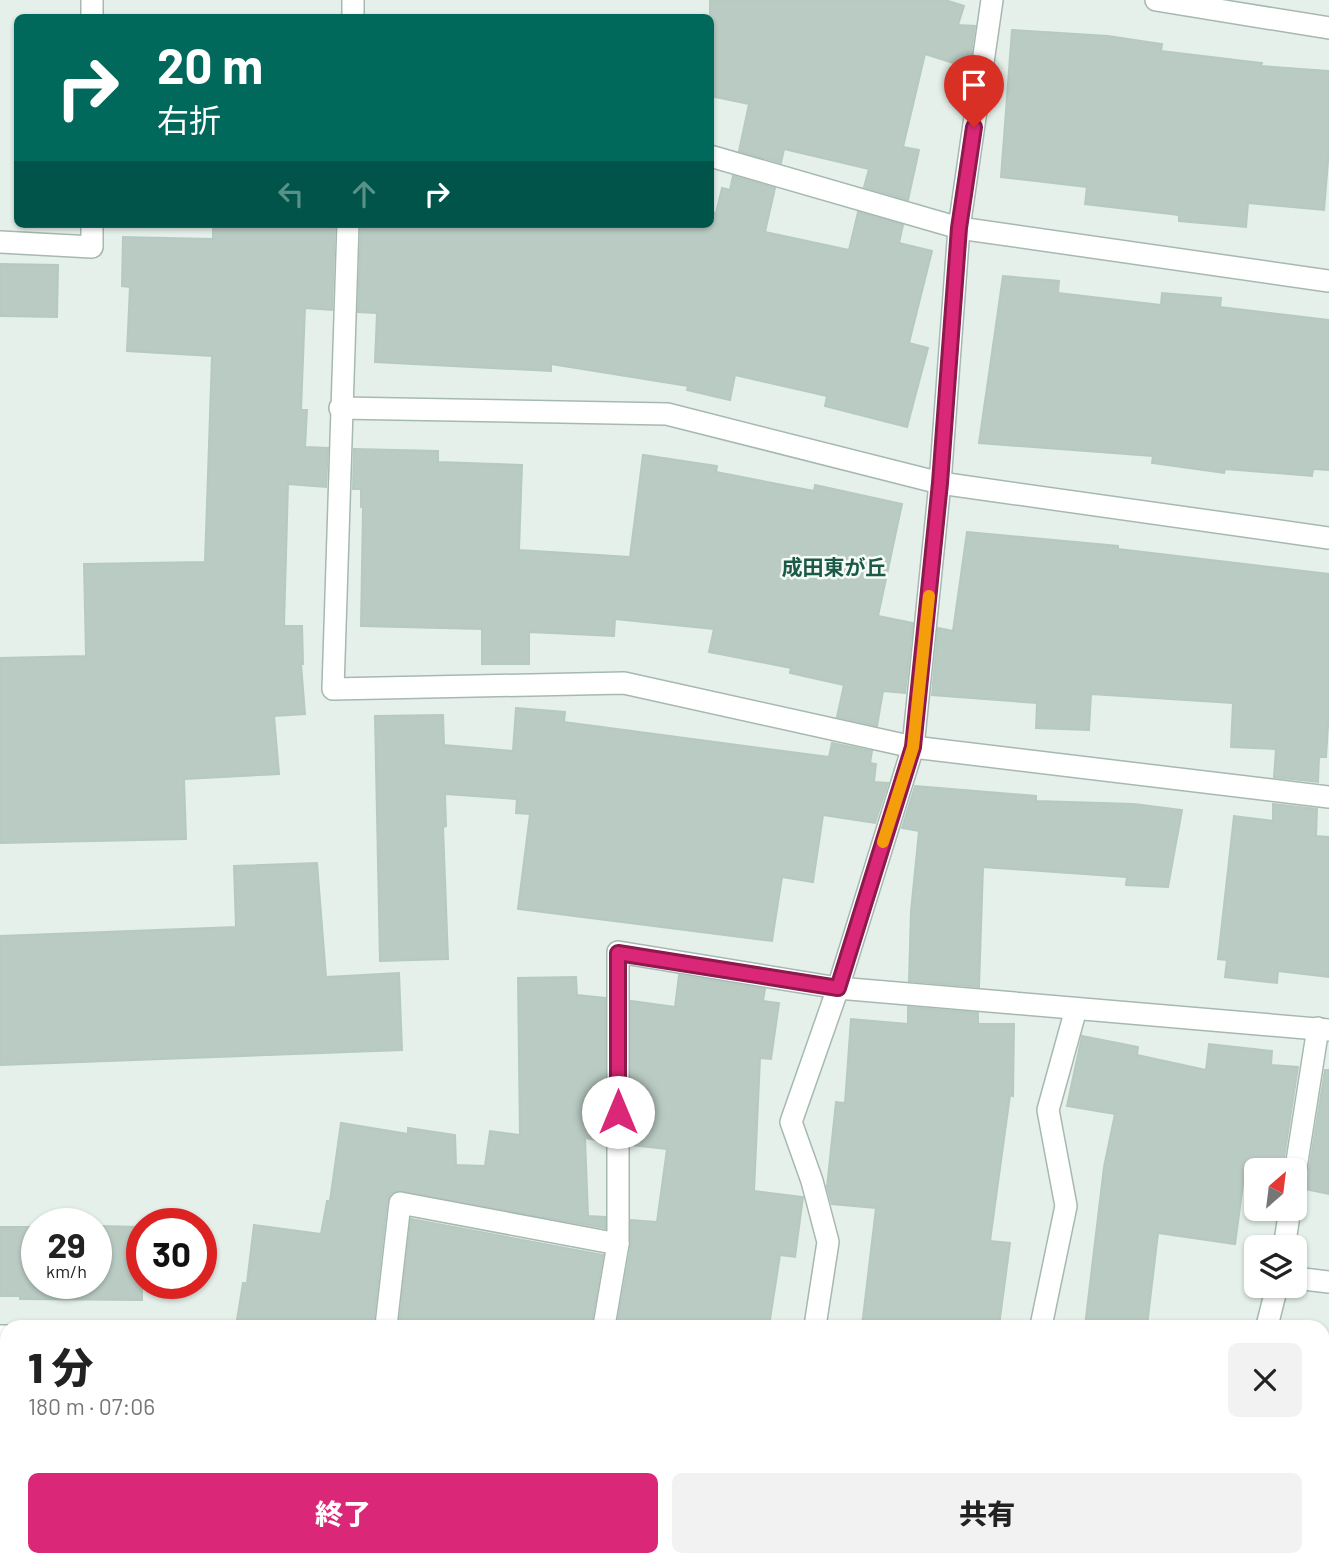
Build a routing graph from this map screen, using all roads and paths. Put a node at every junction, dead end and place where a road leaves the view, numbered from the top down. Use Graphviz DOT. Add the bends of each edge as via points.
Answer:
graph roads {
  1 [pos="992,0"];
  2 [pos="1156,0"];
  3 [pos="1329,28"];
  4 [pos="714,157"];
  5 [pos="92,228"];
  6 [pos="348,228"];
  7 [pos="959,228"];
  8 [pos="0,242"];
  9 [pos="1329,281"];
  10 [pos="340,408"];
  11 [pos="940,483"];
  12 [pos="1329,538"];
  13 [pos="913,747"];
  14 [pos="1329,797"];
  15 [pos="838,988"];
  16 [pos="1076,1009"];
  17 [pos="1323,1029"];
  18 [pos="1298,1158"];
  19 [pos="618,1244"];
  20 [pos="1307,1279"];
  21 [pos="1329,1282"];
  22 [pos="1274,1298"];
  23 [pos="387,1320"];
  24 [pos="605,1320"];
  25 [pos="816,1320"];
  26 [pos="1042,1320"];
  27 [pos="1268,1320"];
  1 -- 7 [label="street"];
  2 -- 3 [label="street"];
  4 -- 7 [label="street"];
  5 -- 8 [label="street" via="92,247"];
  6 -- 10 [label="street"];
  7 -- 9 [label="street"];
  7 -- 11 [label="street"];
  10 -- 11 [label="street" via="667,414"];
  10 -- 13 [label="street" via="333,689 624,683"];
  11 -- 12 [label="street"];
  11 -- 13 [label="street"];
  13 -- 14 [label="street"];
  13 -- 15 [label="street"];
  15 -- 16 [label="street"];
  15 -- 19 [label="street" via="618,953"];
  15 -- 25 [label="street" via="791,1122 828,1242"];
  16 -- 17 [label="street"];
  16 -- 26 [label="street" via="1048,1110 1066,1206"];
  17 -- 18 [label="street"];
  19 -- 23 [label="street" via="400,1203"];
  19 -- 24 [label="street"];
  20 -- 21 [label="street"];
  22 -- 27 [label="street"];
}
